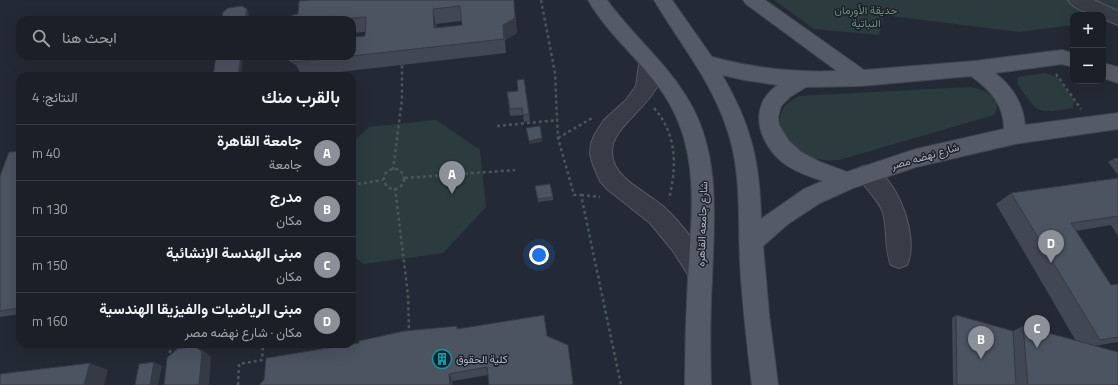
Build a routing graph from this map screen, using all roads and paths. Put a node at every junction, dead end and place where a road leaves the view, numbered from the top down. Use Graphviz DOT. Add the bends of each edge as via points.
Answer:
graph roads {
  1 [pos="541,0"];
  2 [pos="597,0"];
  3 [pos="664,0"];
  4 [pos="752,0"];
  5 [pos="1077,0"];
  6 [pos="1118,18"];
  7 [pos="1045,59"];
  8 [pos="1070,59"];
  9 [pos="705,63"];
  10 [pos="402,65"];
  11 [pos="649,65"];
  12 [pos="975,68"];
  13 [pos="1106,71"];
  14 [pos="1118,76"];
  15 [pos="861,78"];
  16 [pos="803,80"];
  17 [pos="641,95"];
  18 [pos="597,115"];
  19 [pos="558,120"];
  20 [pos="1118,122"];
  21 [pos="1093,125"];
  22 [pos="497,126"];
  23 [pos="1015,135"];
  24 [pos="558,138"];
  25 [pos="393,170"];
  26 [pos="515,170"];
  27 [pos="868,174"];
  28 [pos="405,178"];
  29 [pos="383,180"];
  30 [pos="847,181"];
  31 [pos="356,184"];
  32 [pos="395,188"];
  33 [pos="581,195"];
  34 [pos="601,198"];
  35 [pos="657,215"];
  36 [pos="751,242"];
  37 [pos="899,257"];
  38 [pos="700,272"];
  39 [pos="410,339"];
  40 [pos="170,348"];
  41 [pos="263,348"];
  42 [pos="168,364"];
  43 [pos="238,385"];
  44 [pos="621,385"];
  45 [pos="698,385"];
  46 [pos="765,385"];
  1 -- 19 [label="path" via="555,73"];
  2 -- 11 [label="main road, شارع جامعه القاهره"];
  3 -- 9 [label="main road"];
  4 -- 15 [label="main road"];
  5 -- 6 [label="street"];
  7 -- 8 [label="main road" via="1062,56"];
  7 -- 12 [label="main road"];
  7 -- 21 [label="path"];
  9 -- 16 [label="main road" via="750,74"];
  9 -- 36 [label="main road" via="725,97 743,146 750,183"];
  10 -- 25 [label="path" via="402,99"];
  11 -- 17 [label="street" via="649,77"];
  11 -- 38 [label="main road, شارع جامعه القاهره" via="667,84 695,135 703,168 704,203"];
  12 -- 15 [label="main road"];
  12 -- 23 [label="main road" via="994,82 1008,99 1016,118"];
  13 -- 14 [label="main road"];
  15 -- 16 [label="main road"];
  16 -- 30 [label="main road" via="784,90 773,101 768,115 770,130 779,146 794,159"];
  17 -- 35 [label="path" via="665,122 674,147 672,189 668,202"];
  17 -- 35 [label="street" via="602,137 601,158 604,168 617,186"];
  18 -- 24 [label="path"];
  19 -- 22 [label="path"];
  19 -- 24 [label="path"];
  20 -- 21 [label="main road, شارع نهضه مصر"];
  21 -- 23 [label="main road, شارع نهضه مصر"];
  23 -- 27 [label="main road, شارع نهضه مصر" via="916,158"];
  24 -- 33 [label="path" via="574,195"];
  25 -- 28 [label="path" via="402,172"];
  25 -- 29 [label="path" via="386,173"];
  26 -- 28 [label="path"];
  27 -- 30 [label="main road, شارع نهضه مصر"];
  27 -- 37 [label="street" via="892,205 899,240"];
  28 -- 32 [label="path" via="402,184"];
  29 -- 31 [label="path"];
  29 -- 32 [label="path" via="387,187"];
  30 -- 36 [label="main road, شارع نهضه مصر" via="812,196 780,217"];
  32 -- 39 [label="path" via="408,295"];
  33 -- 34 [label="path"];
  33 -- 44 [label="path"];
  35 -- 38 [label="street" via="681,241"];
  36 -- 46 [label="main road"];
  38 -- 45 [label="main road, شارع جامعه القاهره"];
  40 -- 42 [label="path"];
  41 -- 43 [label="path" via="262,360 239,364"];
}
